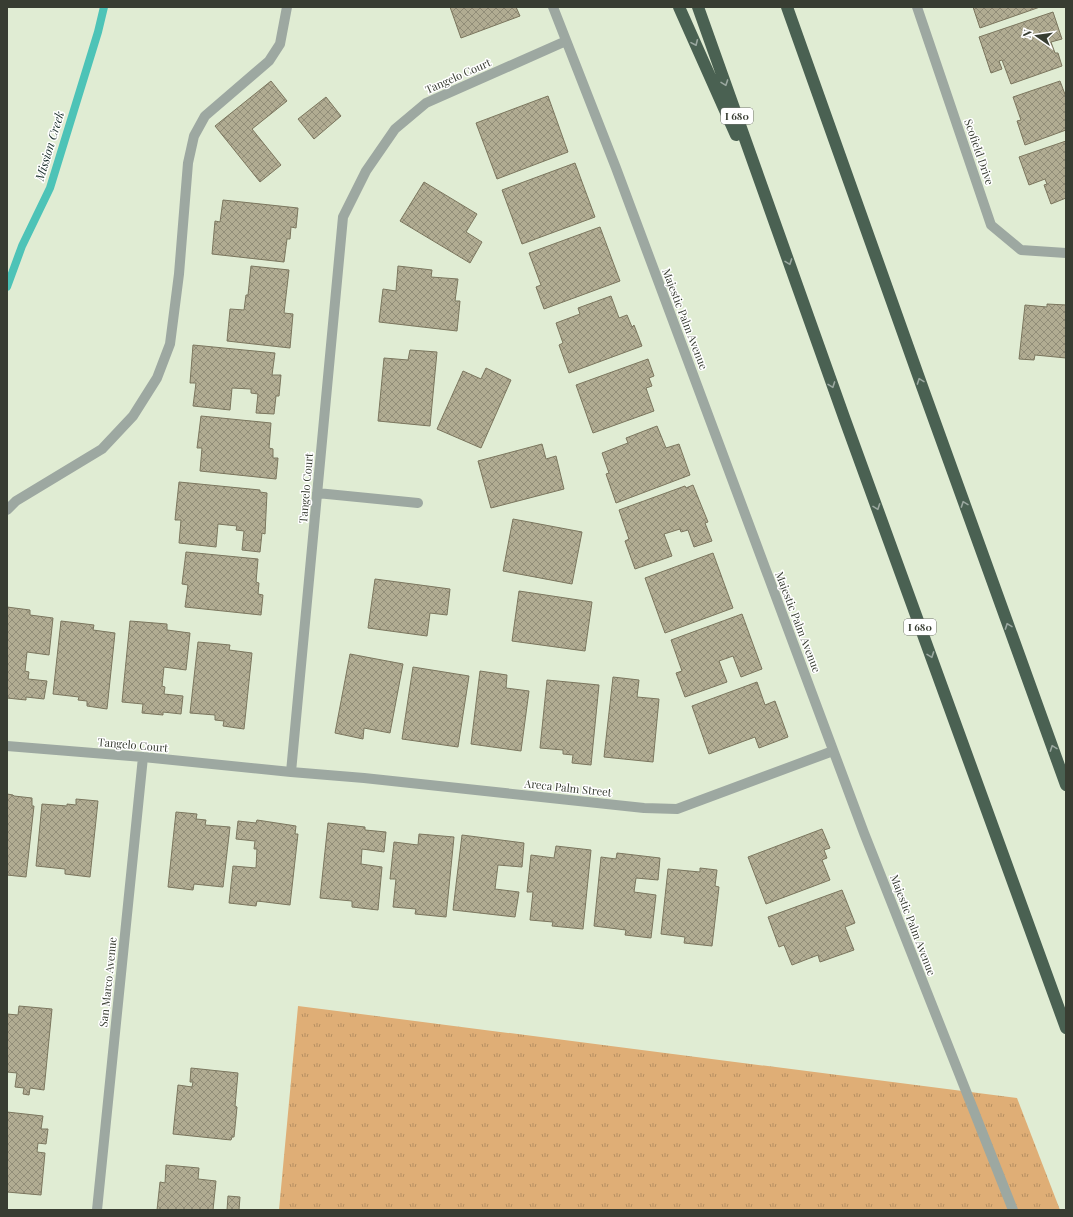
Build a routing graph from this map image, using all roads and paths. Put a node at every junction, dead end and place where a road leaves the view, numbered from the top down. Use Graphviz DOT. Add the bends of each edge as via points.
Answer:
graph roads {
  1 [pos="287,7"];
  2 [pos="553,7"];
  3 [pos="680,7"];
  4 [pos="698,7"];
  5 [pos="787,7"];
  6 [pos="917,7"];
  7 [pos="566,41"];
  8 [pos="776,225"];
  9 [pos="1066,253"];
  10 [pos="317,493"];
  11 [pos="418,503"];
  12 [pos="7,510"];
  13 [pos="7,746"];
  14 [pos="834,751"];
  15 [pos="143,757"];
  16 [pos="291,772"];
  17 [pos="1066,785"];
  18 [pos="1066,1028"];
  19 [pos="97,1210"];
  20 [pos="1013,1210"];
  1 -- 12 [label="street" via="280,44 269,61 205,116 194,136 188,163 180,274 170,344 157,378 133,416 102,449"];
  2 -- 7 [label="street, Majestic Palm Avenue"];
  3 -- 8 [label="highway, one-way"];
  4 -- 8 [label="highway, I 680, one-way"];
  17 -- 5 [label="highway, one-way"];
  6 -- 9 [label="street, Scofield Drive" via="991,225 1021,250"];
  7 -- 10 [label="street, Tangelo Court" via="426,103 395,129 366,170 343,217"];
  7 -- 14 [label="street, Majestic Palm Avenue"];
  8 -- 18 [label="highway, I 680, one-way"];
  10 -- 11 [label="street"];
  10 -- 16 [label="street, Tangelo Court"];
  13 -- 15 [label="street, Tangelo Court"];
  14 -- 16 [label="street, Areca Palm Street" via="677,809 644,808"];
  14 -- 20 [label="street, Majestic Palm Avenue"];
  15 -- 16 [label="street, Tangelo Court"];
  15 -- 19 [label="street, San Marco Avenue"];
}
